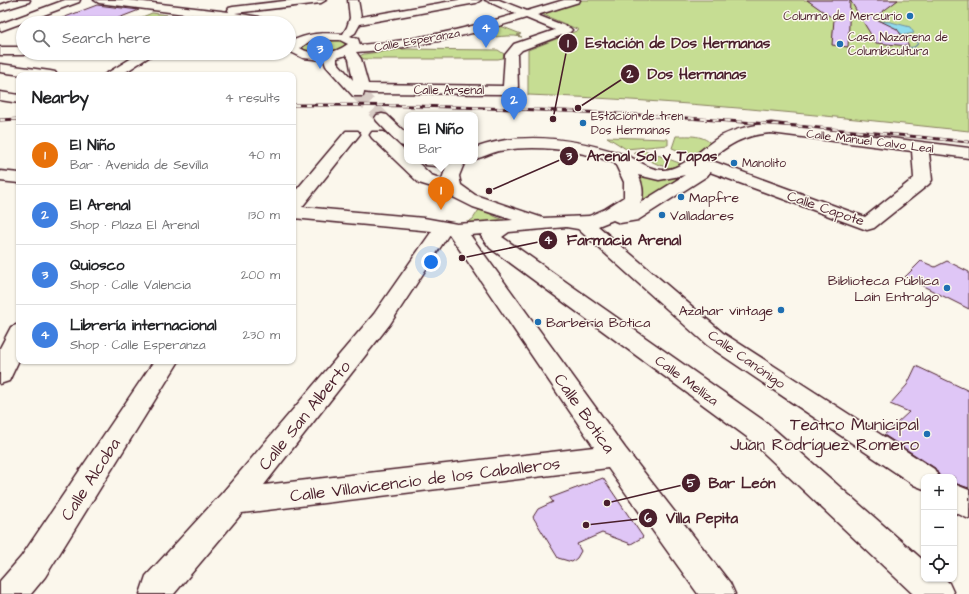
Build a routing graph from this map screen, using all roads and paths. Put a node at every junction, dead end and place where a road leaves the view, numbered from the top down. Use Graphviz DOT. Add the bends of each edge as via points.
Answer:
graph roads {
  1 [pos="25,0"];
  2 [pos="75,0"];
  3 [pos="98,0"];
  4 [pos="321,0"];
  5 [pos="353,0"];
  6 [pos="476,0"];
  7 [pos="490,0"];
  8 [pos="575,0"];
  9 [pos="244,3"];
  10 [pos="0,8"];
  11 [pos="196,11"];
  12 [pos="526,14"];
  13 [pos="220,15"];
  14 [pos="32,16"];
  15 [pos="227,16"];
  16 [pos="256,16"];
  17 [pos="355,21"];
  18 [pos="16,22"];
  19 [pos="0,28"];
  20 [pos="0,32"];
  21 [pos="16,32"];
  22 [pos="342,37"];
  23 [pos="296,44"];
  24 [pos="296,48"];
  25 [pos="350,50"];
  26 [pos="0,51"];
  27 [pos="16,51"];
  28 [pos="330,55"];
  29 [pos="137,60"];
  30 [pos="0,68"];
  31 [pos="29,72"];
  32 [pos="116,72"];
  33 [pos="358,93"];
  34 [pos="0,96"];
  35 [pos="16,99"];
  36 [pos="382,118"];
  37 [pos="771,128"];
  38 [pos="352,134"];
  39 [pos="378,135"];
  40 [pos="404,140"];
  41 [pos="924,147"];
  42 [pos="478,153"];
  43 [pos="969,153"];
  44 [pos="404,159"];
  45 [pos="622,160"];
  46 [pos="409,164"];
  47 [pos="457,164"];
  48 [pos="710,166"];
  49 [pos="461,193"];
  50 [pos="296,202"];
  51 [pos="296,212"];
  52 [pos="584,222"];
  53 [pos="441,228"];
  54 [pos="502,228"];
  55 [pos="16,339"];
  56 [pos="165,364"];
  57 [pos="0,375"];
  58 [pos="615,456"];
  59 [pos="921,475"];
  60 [pos="957,498"];
  61 [pos="234,501"];
  62 [pos="969,506"];
  63 [pos="10,594"];
  64 [pos="157,594"];
  65 [pos="718,594"];
  66 [pos="937,594"];
  1 -- 10 [label="street"];
  2 -- 14 [label="street"];
  3 -- 11 [label="street"];
  4 -- 9 [label="street"];
  5 -- 17 [label="street"];
  6 -- 17 [label="street"];
  7 -- 12 [label="street"];
  8 -- 12 [label="street, Calle Esperanza"];
  9 -- 11 [label="street" via="221,11"];
  9 -- 13 [label="street"];
  9 -- 16 [label="street"];
  11 -- 13 [label="street"];
  12 -- 25 [label="street, Calle Esperanza" via="438,38 384,48"];
  12 -- 25 [label="street, Calle Arsenal" via="566,30 518,47 511,55 511,88 504,90 362,87"];
  13 -- 15 [label="street"];
  17 -- 22 [label="street" via="351,30"];
  18 -- 19 [label="street"];
  20 -- 21 [label="street"];
  22 -- 23 [label="street" via="319,36"];
  22 -- 25 [label="street" via="354,42"];
  24 -- 28 [label="street, Calle Esperanza" via="312,56"];
  25 -- 28 [label="street, Calle Esperanza"];
  26 -- 27 [label="street"];
  28 -- 33 [label="street" via="331,63"];
  29 -- 32 [label="street"];
  30 -- 31 [label="street"];
  34 -- 35 [label="street"];
  36 -- 40 [label="street"];
  37 -- 41 [label="street, Calle Manuel Calvo Leal"];
  37 -- 45 [label="street, Calle Manuel Calvo Leal" via="735,135 687,168 665,175 646,173"];
  37 -- 48 [label="street" via="758,133"];
  38 -- 50 [label="street"];
  39 -- 44 [label="street"];
  41 -- 43 [label="street, Calle Manuel Calvo Leal"];
  41 -- 48 [label="street, Calle Capote" via="923,180 867,224"];
  42 -- 45 [label="street, Calle Manuel Calvo Leal" via="500,146 547,144 582,148"];
  45 -- 52 [label="street" via="633,182 633,199"];
  46 -- 49 [label="street" via="425,179"];
  47 -- 49 [label="street" via="450,176"];
  48 -- 52 [label="street" via="631,216"];
  49 -- 52 [label="street" via="494,209 535,220"];
  49 -- 53 [label="street" via="472,209 465,218"];
  51 -- 53 [label="street"];
  52 -- 54 [label="street"];
  52 -- 59 [label="street, Calle Canónigo" via="715,339"];
  53 -- 54 [label="street"];
  53 -- 58 [label="street, Calle Botica"];
  53 -- 61 [label="street, Calle San Alberto" via="382,319"];
  54 -- 66 [label="street, Calle Melliza" via="491,236 497,244 757,430"];
  55 -- 57 [label="street"];
  56 -- 63 [label="street, Calle Alcoba" via="33,567"];
  58 -- 61 [label="street, Calle Villavicencio de los Caballeros"];
  58 -- 65 [label="street, Calle Botica"];
  60 -- 62 [label="street"];
  61 -- 64 [label="street, Calle San Alberto" via="158,587"];
}
